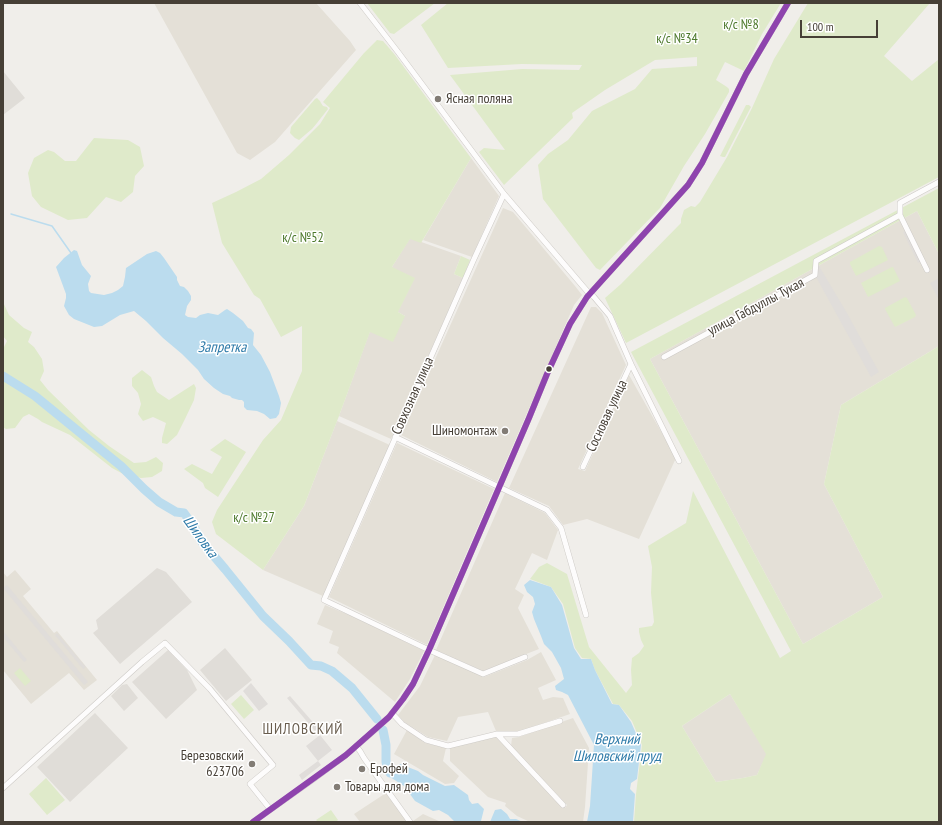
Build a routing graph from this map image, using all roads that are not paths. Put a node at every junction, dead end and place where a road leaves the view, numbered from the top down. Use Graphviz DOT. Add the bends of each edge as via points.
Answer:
graph roads {
  1 [pos="360,3"];
  2 [pos="788,3"];
  3 [pos="939,182"];
  4 [pos="504,194"];
  5 [pos="900,215"];
  6 [pos="927,270"];
  7 [pos="590,293"];
  8 [pos="664,357"];
  9 [pos="631,364"];
  10 [pos="395,437"];
  11 [pos="679,461"];
  12 [pos="583,467"];
  13 [pos="499,487"];
  14 [pos="586,615"];
  15 [pos="429,650"];
  16 [pos="525,657"];
  17 [pos="390,715"];
  18 [pos="560,721"];
  19 [pos="497,734"];
  20 [pos="356,746"];
  21 [pos="3,788"];
  22 [pos="563,804"];
  23 [pos="270,810"];
  24 [pos="253,822"];
  25 [pos="410,822"];
  1 -- 4 [label="street"];
  2 -- 7 [label="street" via="746,74 702,163 688,185"];
  3 -- 5 [label="street" via="900,203"];
  4 -- 7 [label="street"];
  4 -- 10 [label="street, Совхозная улица"];
  5 -- 6 [label="street"];
  5 -- 8 [label="street, улица Габдуллы Тукая" via="816,261 815,275"];
  7 -- 9 [label="street" via="610,316"];
  7 -- 13 [label="street" via="567,330"];
  9 -- 11 [label="street"];
  9 -- 12 [label="street, Сосновая улица"];
  10 -- 13 [label="street"];
  10 -- 15 [label="street, Совхозная улица" via="324,600"];
  13 -- 14 [label="street" via="548,510 561,528"];
  13 -- 15 [label="street"];
  15 -- 16 [label="street" via="483,674"];
  15 -- 17 [label="street" via="413,684"];
  17 -- 19 [label="street" via="426,740 448,746"];
  17 -- 20 [label="street"];
  18 -- 19 [label="street" via="518,734"];
  19 -- 22 [label="street"];
  20 -- 23 [label="street"];
  20 -- 25 [label="street"];
  21 -- 23 [label="street" via="165,643 210,689 273,765 250,784"];
  23 -- 24 [label="street"];
}
